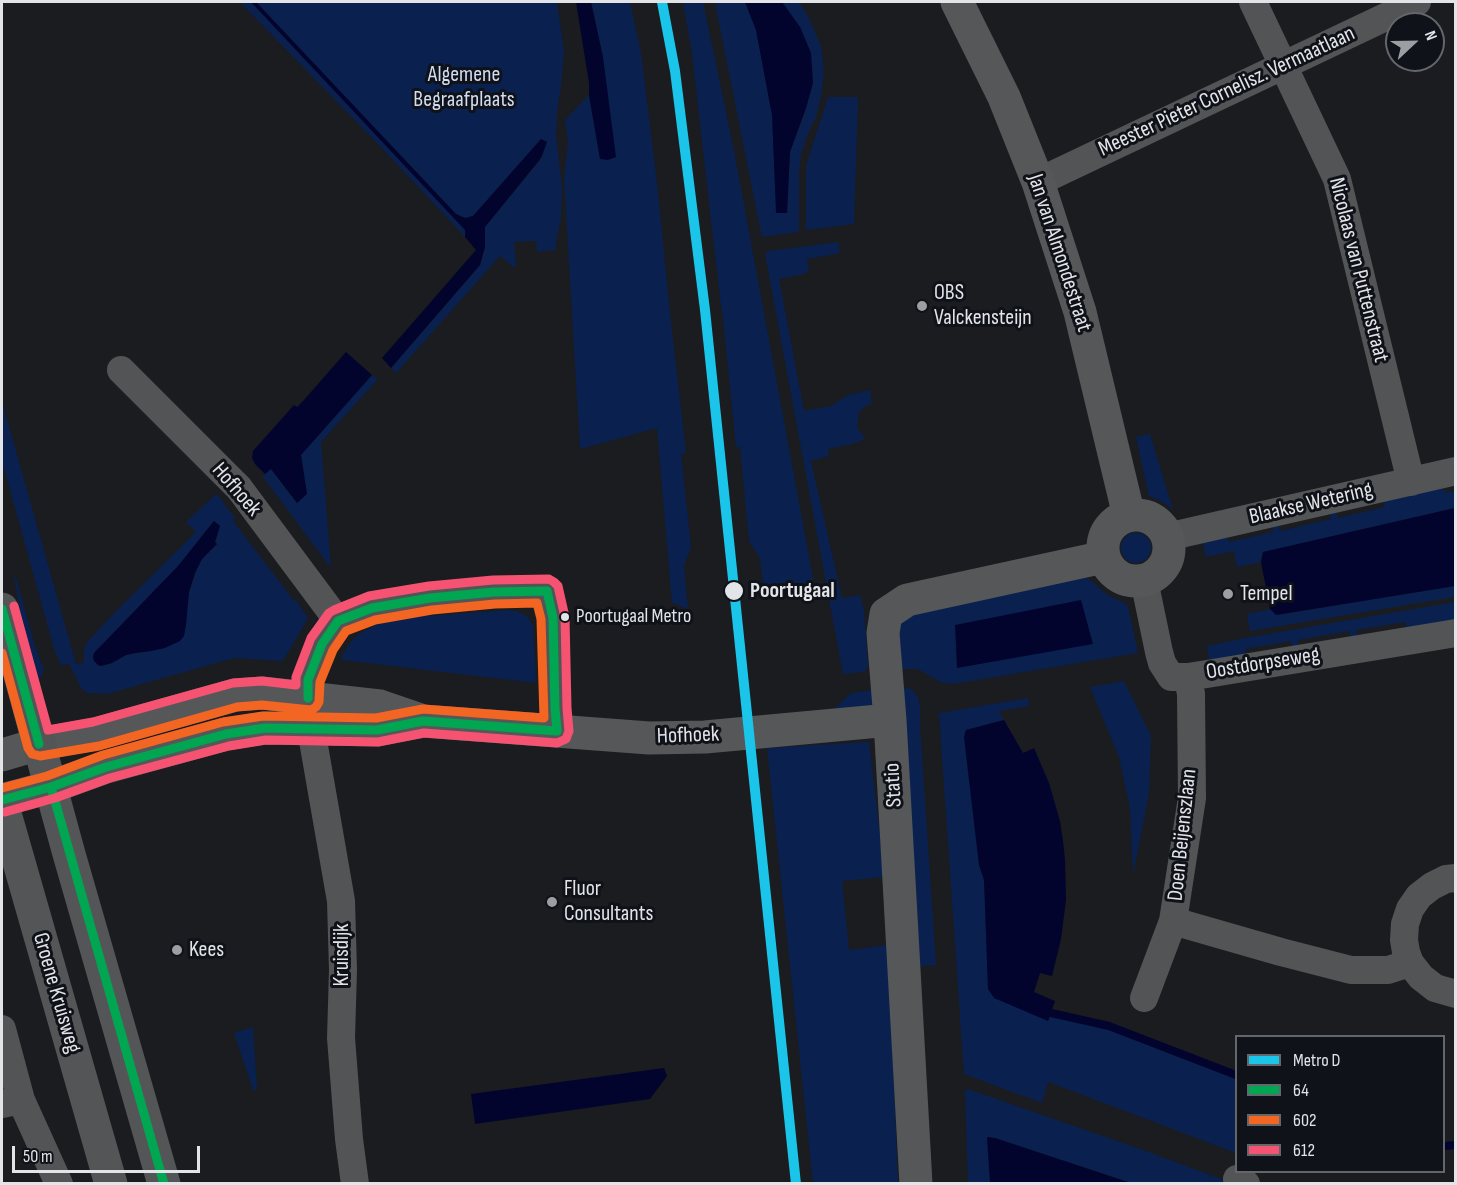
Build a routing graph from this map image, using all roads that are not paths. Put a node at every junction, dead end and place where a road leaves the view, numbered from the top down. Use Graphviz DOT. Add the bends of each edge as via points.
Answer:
graph roads {
  1 [pos="957,2"];
  2 [pos="1253,2"];
  3 [pos="1417,2"];
  4 [pos="1284,66"];
  5 [pos="1038,182"];
  6 [pos="121,370"];
  7 [pos="1455,471"];
  8 [pos="1411,482"];
  9 [pos="1129,516"];
  10 [pos="1167,537"];
  11 [pos="1104,557"];
  12 [pos="1144,580"];
  13 [pos="2,609"];
  14 [pos="338,621"];
  15 [pos="1455,633"];
  16 [pos="1188,677"];
  17 [pos="309,713"];
  18 [pos="890,720"];
  19 [pos="557,732"];
  20 [pos="39,744"];
  21 [pos="2,755"];
  22 [pos="51,788"];
  23 [pos="2,801"];
  24 [pos="1455,878"];
  25 [pos="1173,921"];
  26 [pos="1410,963"];
  27 [pos="1455,994"];
  28 [pos="1144,998"];
  29 [pos="2,1029"];
  30 [pos="11,1102"];
  31 [pos="59,1184"];
  32 [pos="111,1184"];
  33 [pos="164,1184"];
  34 [pos="355,1184"];
  35 [pos="916,1184"];
  1 -- 5 [label="street, Jan van Almondestraat" via="1004,97"];
  2 -- 4 [label="street, Nicolaas van Puttenstraat"];
  3 -- 4 [label="street, Meester Pieter Cornelisz. Vermaatlaan"];
  4 -- 5 [label="street, Meester Pieter Cornelisz. Vermaatlaan"];
  4 -- 8 [label="street, Nicolaas van Puttenstraat" via="1337,179"];
  5 -- 9 [label="street, Jan van Almondestraat" via="1080,312"];
  6 -- 14 [label="street, Hofhoek" via="238,488"];
  7 -- 8 [label="street, Blaakse Wetering"];
  8 -- 10 [label="street, Blaakse Wetering"];
  9 -- 10 [label="street" via="1152,519"];
  9 -- 11 [label="street" via="1115,522 1106,534"];
  10 -- 12 [label="street" via="1165,563"];
  11 -- 12 [label="street" via="1119,576"];
  11 -- 18 [label="street, Statio" via="907,600 886,614 883,633"];
  12 -- 16 [label="street, Oostdorpseweg" via="1162,663 1171,677"];
  13 -- 20 [label="main road"];
  14 -- 17 [label="street" via="322,644 308,680"];
  14 -- 19 [label="street" via="372,608 430,598 547,591 553,618"];
  15 -- 16 [label="street, Oostdorpseweg"];
  16 -- 25 [label="street, Doen Beijenszlaan" via="1192,798"];
  17 -- 19 [label="street, Hofhoek" via="380,706 423,721"];
  17 -- 20 [label="street, Hofhoek" via="262,693 235,695 96,734"];
  17 -- 22 [label="street, Hofhoek" via="265,728 226,734 106,767"];
  17 -- 34 [label="street, Kruisdijk" via="342,901 341,1038"];
  18 -- 19 [label="street, Hofhoek" via="705,737"];
  18 -- 35 [label="street, Statio"];
  20 -- 21 [label="street, Hofhoek"];
  20 -- 22 [label="main road"];
  22 -- 23 [label="street, Hofhoek"];
  22 -- 33 [label="main road"];
  23 -- 32 [label="main road, Groene Kruisweg"];
  24 -- 26 [label="street" via="1432,886 1410,909 1404,940"];
  25 -- 26 [label="street, Doen Beijenszlaan" via="1351,970 1388,969"];
  25 -- 28 [label="street, Doen Beijenszlaan"];
  26 -- 27 [label="street" via="1435,988"];
  29 -- 30 [label="street"];
  30 -- 31 [label="street"];
}
